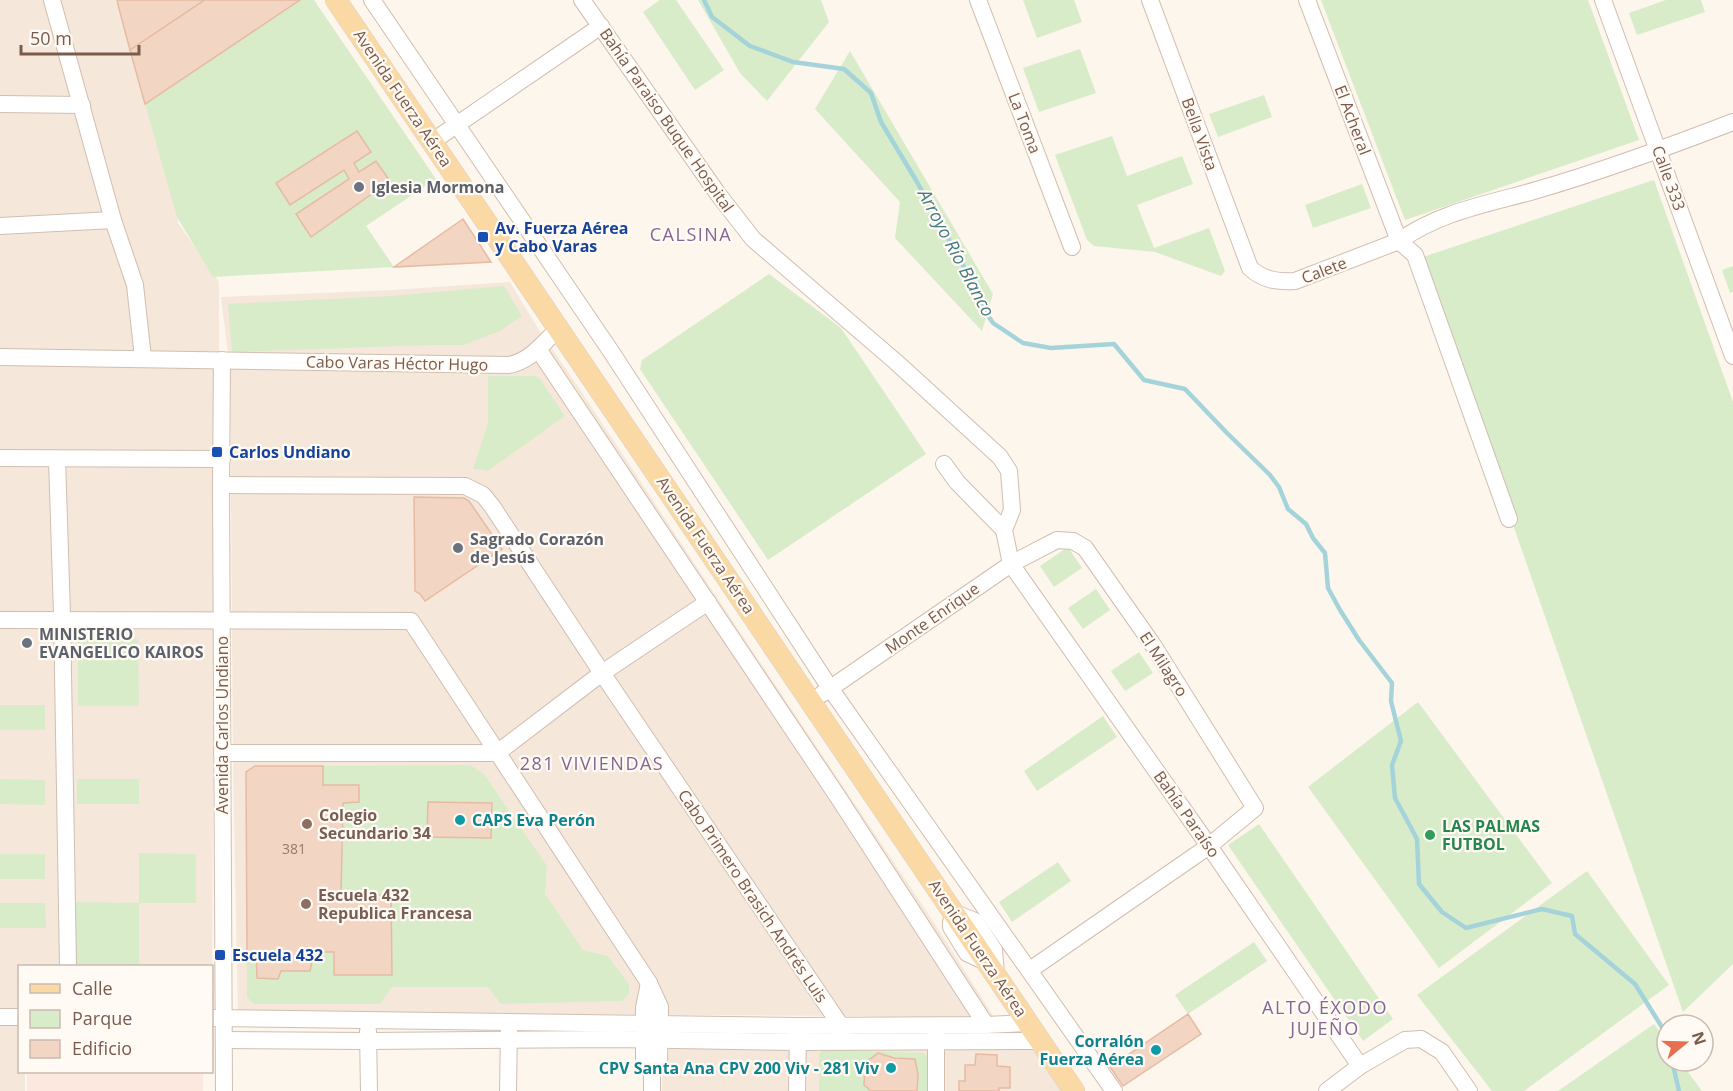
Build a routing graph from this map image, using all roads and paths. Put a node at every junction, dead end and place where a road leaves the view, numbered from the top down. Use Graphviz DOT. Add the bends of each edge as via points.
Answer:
graph roads {
  1 [pos="52,0"];
  2 [pos="336,0"];
  3 [pos="372,0"];
  4 [pos="582,0"];
  5 [pos="978,0"];
  6 [pos="1150,0"];
  7 [pos="1307,0"];
  8 [pos="1603,0"];
  9 [pos="601,26"];
  10 [pos="0,104"];
  11 [pos="82,105"];
  12 [pos="1733,122"];
  13 [pos="458,125"];
  14 [pos="433,141"];
  15 [pos="1659,150"];
  16 [pos="113,220"];
  17 [pos="0,226"];
  18 [pos="1399,241"];
  19 [pos="1072,247"];
  20 [pos="1250,268"];
  21 [pos="559,328"];
  22 [pos="538,349"];
  23 [pos="1733,356"];
  24 [pos="0,357"];
  25 [pos="142,358"];
  26 [pos="222,360"];
  27 [pos="0,458"];
  28 [pos="57,459"];
  29 [pos="222,459"];
  30 [pos="944,464"];
  31 [pos="221,485"];
  32 [pos="1509,519"];
  33 [pos="1004,530"];
  34 [pos="1057,540"];
  35 [pos="1011,564"];
  36 [pos="708,602"];
  37 [pos="1,620"];
  38 [pos="62,620"];
  39 [pos="222,620"];
  40 [pos="602,673"];
  41 [pos="830,688"];
  42 [pos="810,700"];
  43 [pos="222,753"];
  44 [pos="497,753"];
  45 [pos="1209,846"];
  46 [pos="68,965"];
  47 [pos="1030,970"];
  48 [pos="0,1017"];
  49 [pos="18,1017"];
  50 [pos="218,1018"];
  51 [pos="368,1021"];
  52 [pos="509,1022"];
  53 [pos="1029,1023"];
  54 [pos="986,1025"];
  55 [pos="652,1031"];
  56 [pos="936,1033"];
  57 [pos="798,1034"];
  58 [pos="841,1034"];
  59 [pos="224,1040"];
  60 [pos="509,1040"];
  61 [pos="368,1041"];
  62 [pos="1041,1041"];
  63 [pos="1360,1066"];
  64 [pos="224,1091"];
  65 [pos="369,1091"];
  66 [pos="508,1091"];
  67 [pos="652,1091"];
  68 [pos="797,1091"];
  69 [pos="936,1091"];
  70 [pos="1074,1091"];
  71 [pos="1114,1091"];
  72 [pos="1327,1091"];
  73 [pos="1469,1091"];
  1 -- 11 [label="street"];
  2 -- 14 [label="main road, Avenida Fuerza Aérea"];
  3 -- 13 [label="street"];
  4 -- 9 [label="street, Bahía Paraiso Buque Hospital"];
  5 -- 19 [label="street, La Toma"];
  6 -- 20 [label="street, Bella Vista"];
  7 -- 18 [label="street, El Acheral"];
  8 -- 15 [label="street, Calle 333"];
  9 -- 13 [label="street"];
  9 -- 33 [label="street, Bahía Paraiso Buque Hospital" via="753,239 1000,457 1009,471 1011,490 1012,510"];
  10 -- 11 [label="street"];
  11 -- 16 [label="street"];
  12 -- 15 [label="street"];
  13 -- 14 [label="street"];
  13 -- 41 [label="street"];
  14 -- 21 [label="main road, Avenida Fuerza Aérea"];
  15 -- 18 [label="street, Calete" via="1537,190 1456,211"];
  15 -- 23 [label="street, Calle 333"];
  16 -- 17 [label="street"];
  16 -- 25 [label="street" via="135,285"];
  18 -- 20 [label="street, Calete" via="1294,281 1278,282"];
  18 -- 32 [label="street, El Acheral" via="1415,255"];
  21 -- 22 [label="street, Cabo Varas Héctor Hugo"];
  21 -- 42 [label="main road, Avenida Fuerza Aérea"];
  22 -- 26 [label="street, Cabo Varas Héctor Hugo" via="522,361 508,365"];
  22 -- 36 [label="street"];
  24 -- 25 [label="street, Cabo Varas Héctor Hugo"];
  25 -- 26 [label="street, Cabo Varas Héctor Hugo"];
  26 -- 29 [label="street, Avenida Carlos Undiano"];
  27 -- 28 [label="street"];
  28 -- 29 [label="street"];
  28 -- 38 [label="street"];
  29 -- 31 [label="street, Avenida Carlos Undiano"];
  30 -- 33 [label="street"];
  31 -- 39 [label="street, Avenida Carlos Undiano"];
  31 -- 40 [label="street, Cabo Primero Brasich Andrés Luis" via="465,486 483,495 492,506"];
  33 -- 35 [label="street"];
  34 -- 35 [label="street, Monte Enrique"];
  34 -- 45 [label="street, El Milagro" via="1073,541 1085,548 1153,645 1255,808"];
  35 -- 41 [label="street, Monte Enrique"];
  35 -- 45 [label="street, Bahía Paraíso"];
  36 -- 40 [label="street"];
  36 -- 54 [label="street"];
  37 -- 38 [label="street"];
  38 -- 39 [label="street"];
  38 -- 46 [label="street"];
  39 -- 43 [label="street, Avenida Carlos Undiano"];
  39 -- 44 [label="street" via="411,621"];
  40 -- 44 [label="street"];
  40 -- 58 [label="street, Cabo Primero Brasich Andrés Luis"];
  41 -- 42 [label="street, Monte Enrique"];
  41 -- 47 [label="street"];
  42 -- 53 [label="main road, Avenida Fuerza Aérea"];
  43 -- 44 [label="street"];
  43 -- 50 [label="street, Avenida Carlos Undiano"];
  44 -- 55 [label="street" via="649,982 644,1008"];
  45 -- 47 [label="street"];
  45 -- 63 [label="street, Bahía Paraíso"];
  47 -- 71 [label="street"];
  48 -- 49 [label="street"];
  50 -- 51 [label="street"];
  50 -- 59 [label="street, Avenida Carlos Undiano"];
  51 -- 52 [label="street"];
  51 -- 61 [label="street"];
  52 -- 55 [label="street"];
  52 -- 60 [label="street"];
  53 -- 54 [label="street"];
  53 -- 62 [label="main road, Avenida Fuerza Aérea"];
  54 -- 56 [label="street"];
  55 -- 57 [label="street"];
  55 -- 60 [label="street"];
  55 -- 67 [label="street" via="659,1062 652,1073"];
  56 -- 58 [label="street"];
  56 -- 62 [label="street"];
  56 -- 69 [label="street"];
  57 -- 58 [label="street"];
  57 -- 68 [label="street"];
  59 -- 61 [label="street"];
  59 -- 64 [label="street, Avenida Carlos Undiano"];
  60 -- 61 [label="street"];
  60 -- 66 [label="street"];
  61 -- 65 [label="street"];
  62 -- 70 [label="main road, Avenida Fuerza Aérea"];
  63 -- 72 [label="street"];
  63 -- 73 [label="street" via="1405,1040 1421,1039 1442,1052"];
}
